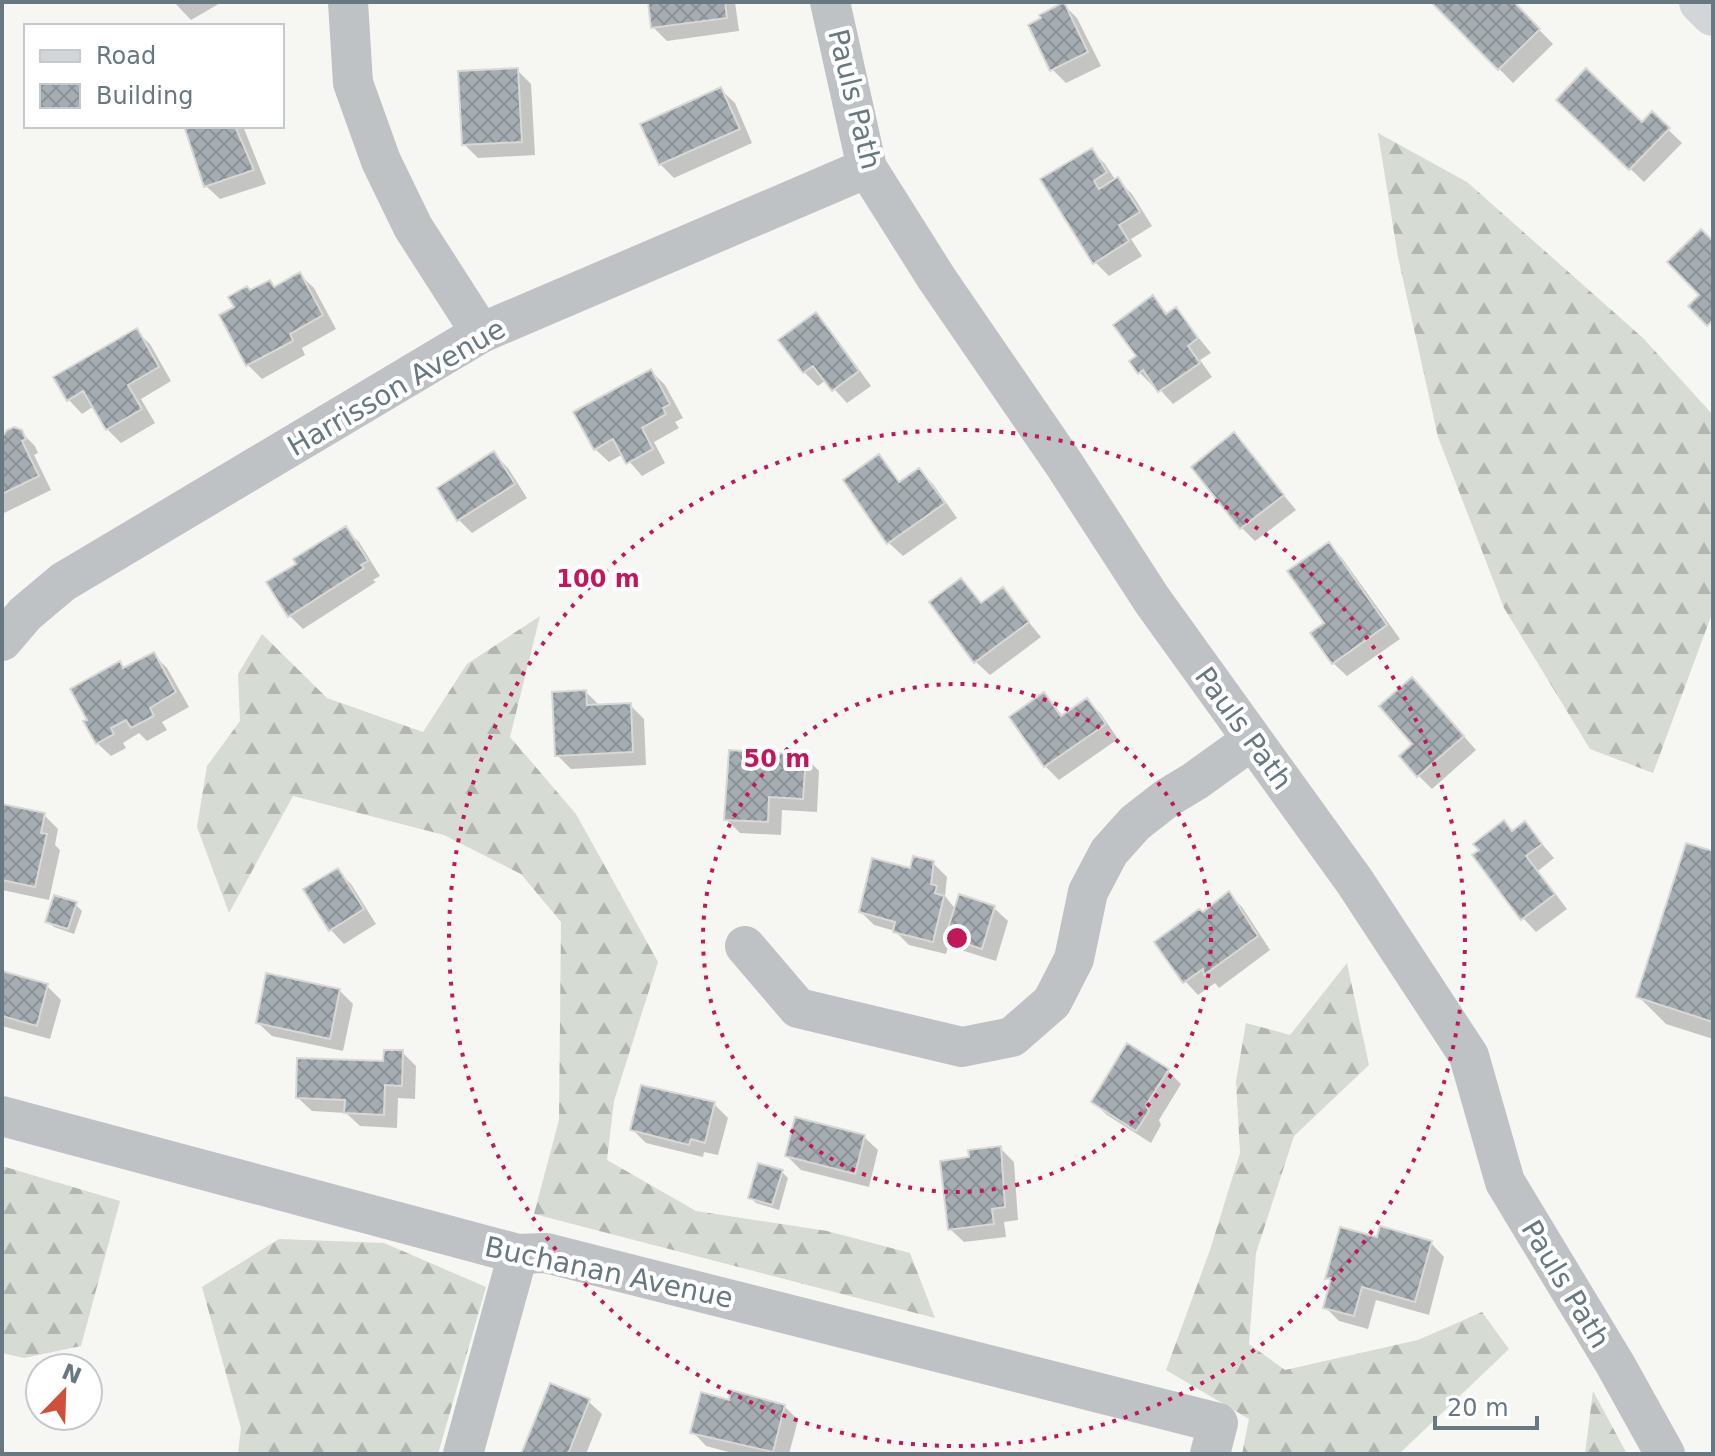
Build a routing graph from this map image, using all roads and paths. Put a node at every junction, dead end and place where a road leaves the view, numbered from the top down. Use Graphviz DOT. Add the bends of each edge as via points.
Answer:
graph roads {
  1 [pos="348,2"];
  2 [pos="830,2"];
  3 [pos="1701,2"];
  4 [pos="1713,14"];
  5 [pos="867,168"];
  6 [pos="481,333"];
  7 [pos="2,641"];
  8 [pos="1252,740"];
  9 [pos="745,946"];
  10 [pos="2,1116"];
  11 [pos="518,1254"];
  12 [pos="1214,1438"];
  13 [pos="463,1454"];
  14 [pos="1665,1454"];
  1 -- 6 [label="street" via="353,83 381,161 413,227"];
  2 -- 5 [label="street, Pauls Path"];
  3 -- 4 [label="main road"];
  5 -- 6 [label="street, Harrisson Avenue"];
  5 -- 8 [label="street, Pauls Path" via="1152,600"];
  6 -- 7 [label="street, Harrisson Avenue" via="63,582"];
  8 -- 9 [label="street" via="1135,823 1109,852 1088,892 1069,970 1052,1002 1012,1037 962,1047 798,1008"];
  8 -- 14 [label="street, Pauls Path" via="1355,882 1469,1056 1505,1182"];
  10 -- 11 [label="street, Buchanan Avenue"];
  11 -- 12 [label="street, Buchanan Avenue" via="546,1253 716,1294"];
  11 -- 13 [label="street"];
}
